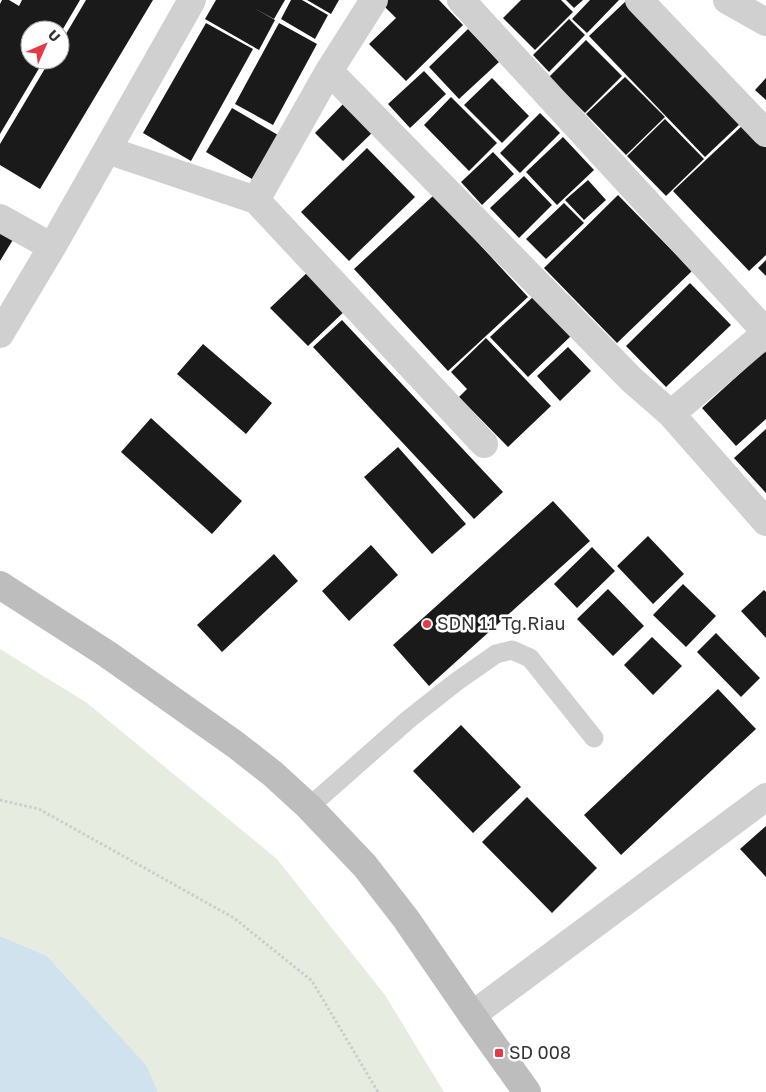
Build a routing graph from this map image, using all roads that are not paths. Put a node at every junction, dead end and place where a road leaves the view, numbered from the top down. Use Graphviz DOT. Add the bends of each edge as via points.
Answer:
graph roads {
  1 [pos="192,0"];
  2 [pos="374,0"];
  3 [pos="461,0"];
  4 [pos="639,0"];
  5 [pos="727,0"];
  6 [pos="766,22"];
  7 [pos="329,71"];
  8 [pos="766,133"];
  9 [pos="107,150"];
  10 [pos="256,200"];
  11 [pos="0,218"];
  12 [pos="52,247"];
  13 [pos="766,332"];
  14 [pos="0,334"];
  15 [pos="671,414"];
  16 [pos="484,444"];
  17 [pos="766,522"];
  18 [pos="0,586"];
  19 [pos="594,738"];
  20 [pos="766,797"];
  21 [pos="309,807"];
  22 [pos="472,1015"];
  23 [pos="527,1092"];
  1 -- 9 [label="street"];
  2 -- 7 [label="street"];
  3 -- 13 [label="street"];
  4 -- 8 [label="street"];
  5 -- 6 [label="street"];
  7 -- 10 [label="street"];
  7 -- 15 [label="street" via="632,380"];
  9 -- 10 [label="street"];
  9 -- 12 [label="street"];
  10 -- 16 [label="street"];
  11 -- 12 [label="street"];
  12 -- 14 [label="street"];
  13 -- 15 [label="street"];
  15 -- 17 [label="street"];
  18 -- 21 [label="main road" via="108,654 236,745"];
  19 -- 21 [label="lane" via="530,658 512,650 496,654 456,682"];
  20 -- 22 [label="street"];
  21 -- 22 [label="main road" via="365,866"];
  22 -- 23 [label="main road"];
}
